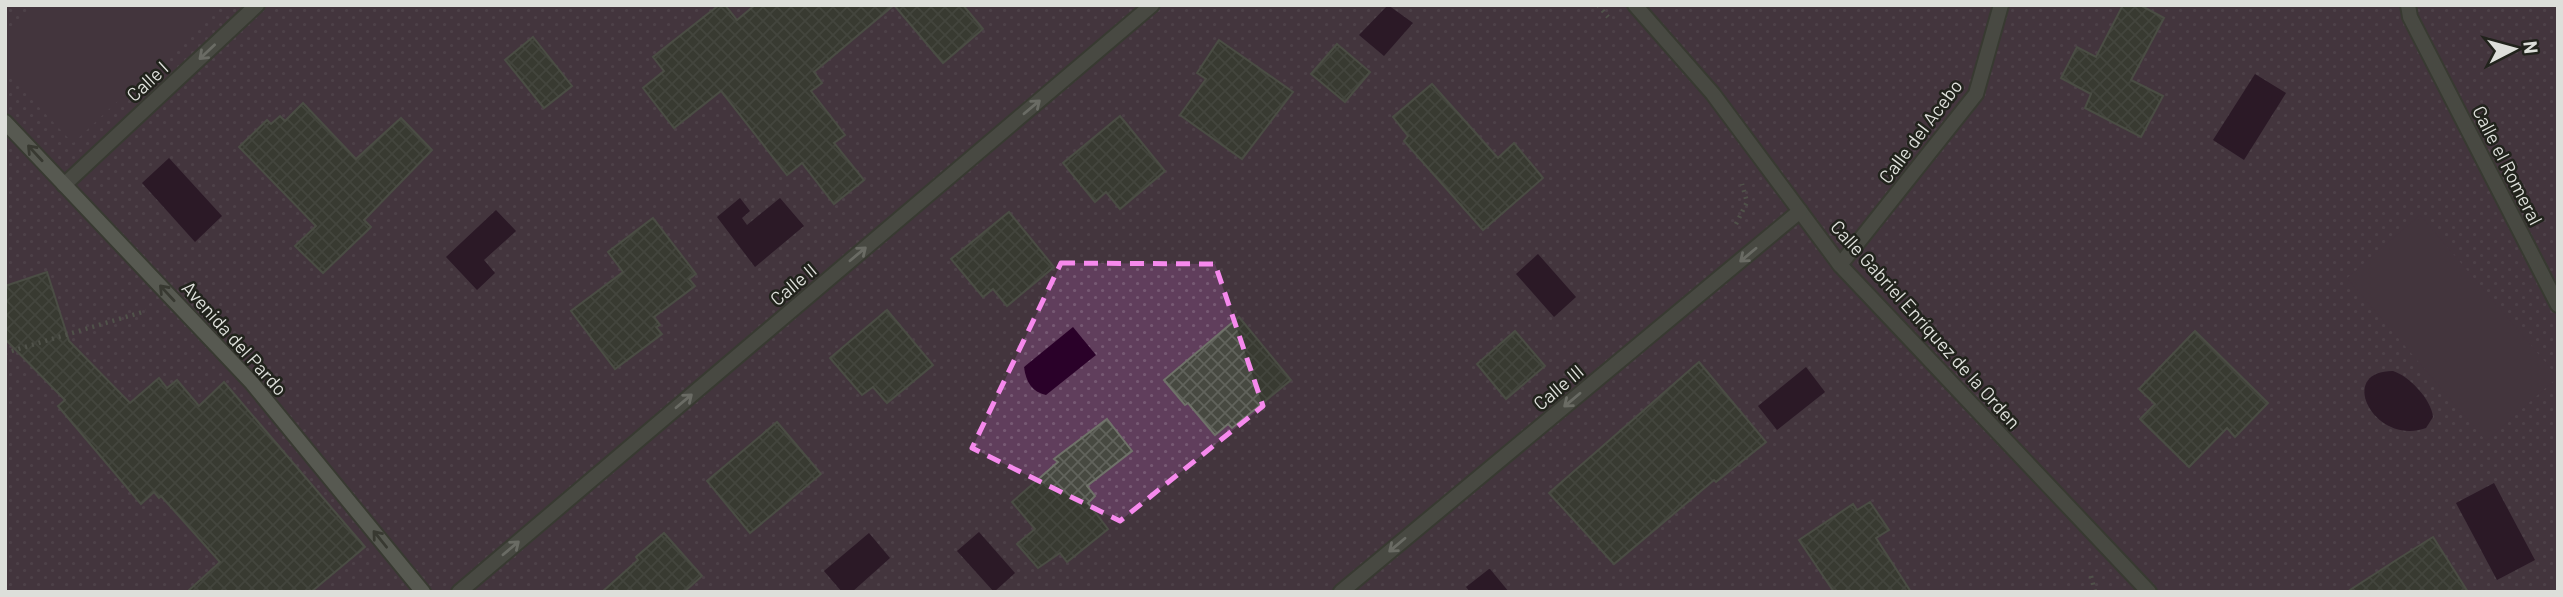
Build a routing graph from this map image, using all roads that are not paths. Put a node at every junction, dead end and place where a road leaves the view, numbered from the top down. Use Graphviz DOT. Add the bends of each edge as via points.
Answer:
graph roads {
  1 [pos="257,5"];
  2 [pos="1152,5"];
  3 [pos="1636,5"];
  4 [pos="2001,5"];
  5 [pos="2408,5"];
  6 [pos="5,122"];
  7 [pos="64,185"];
  8 [pos="1800,211"];
  9 [pos="1840,265"];
  10 [pos="2558,304"];
  11 [pos="2148,591"];
  12 [pos="423,592"];
  13 [pos="459,592"];
  14 [pos="1341,592"];
  1 -- 7 [label="street, Calle I, one-way"];
  13 -- 2 [label="street, Calle II, one-way"];
  3 -- 8 [label="street, Calle Gabriel Enríquez de la Orden" via="1713,94"];
  4 -- 9 [label="street, Calle del Acebo" via="1976,94"];
  5 -- 10 [label="street, Calle el Romeral" via="2410,17"];
  7 -- 6 [label="street, Avenida del Pardo, one-way"];
  12 -- 7 [label="street, Avenida del Pardo, one-way" via="252,383"];
  8 -- 9 [label="street, Calle Gabriel Enríquez de la Orden"];
  8 -- 14 [label="street, Calle III, one-way"];
  9 -- 11 [label="street, Calle Gabriel Enríquez de la Orden"];
}
